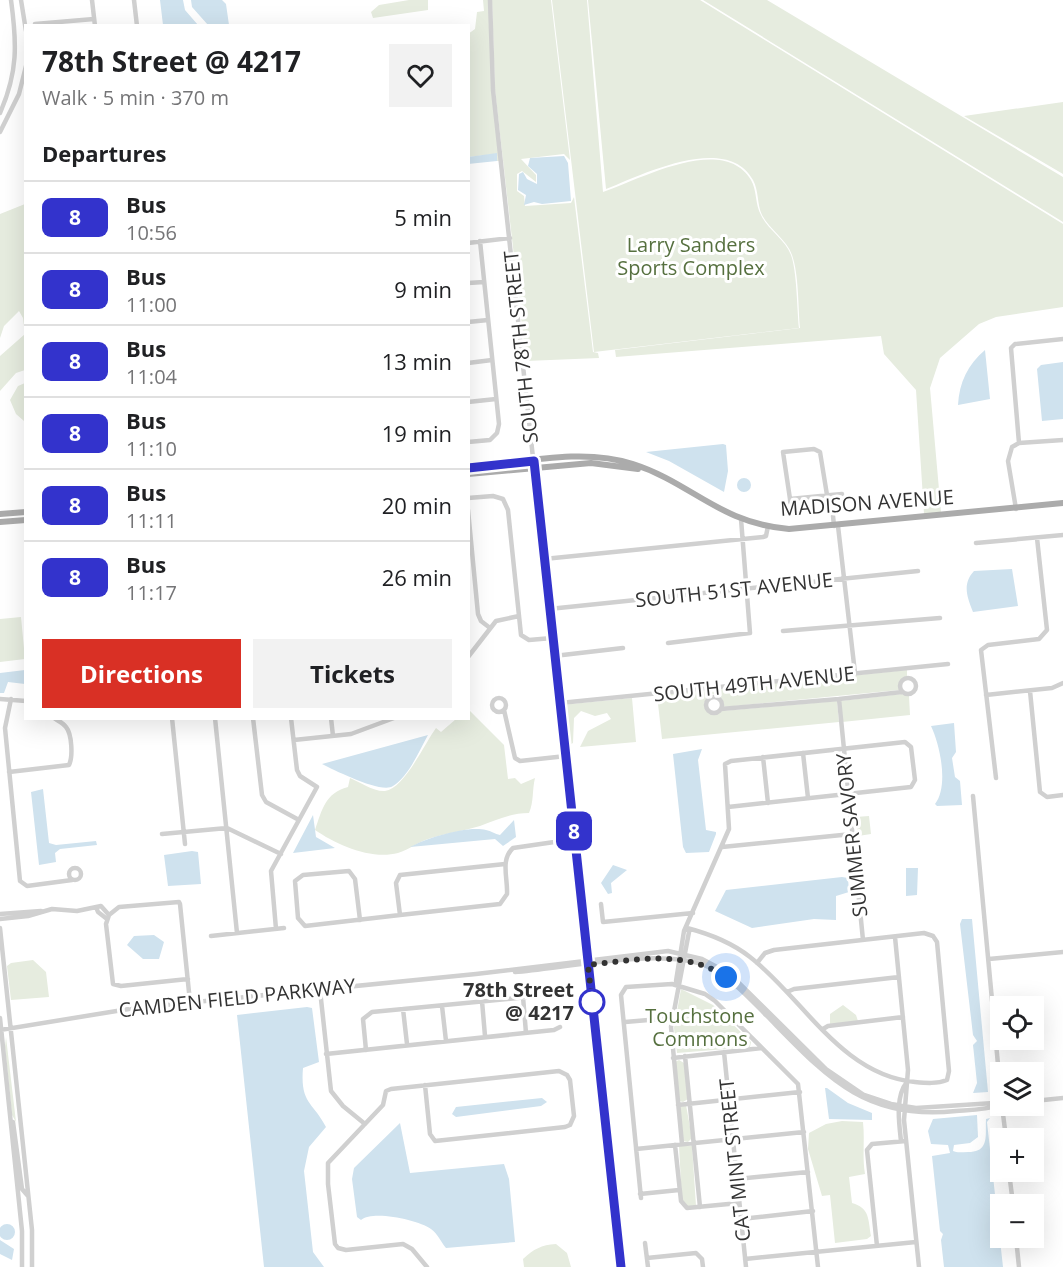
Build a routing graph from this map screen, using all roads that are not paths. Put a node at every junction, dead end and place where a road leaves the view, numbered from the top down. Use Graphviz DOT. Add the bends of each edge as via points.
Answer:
graph roads {
  1 [pos="11,0"];
  2 [pos="21,0"];
  3 [pos="92,0"];
  4 [pos="134,0"];
  5 [pos="490,0"];
  6 [pos="94,19"];
  7 [pos="25,24"];
  8 [pos="35,24"];
  9 [pos="53,24"];
  10 [pos="95,24"];
  11 [pos="137,24"];
  12 [pos="15,70"];
  13 [pos="24,71"];
  14 [pos="24,76"];
  15 [pos="0,113"];
  16 [pos="0,132"];
  17 [pos="510,238"];
  18 [pos="480,241"];
  19 [pos="470,243"];
  20 [pos="484,282"];
  21 [pos="470,283"];
  22 [pos="488,320"];
  23 [pos="470,322"];
  24 [pos="1063,339"];
  25 [pos="492,360"];
  26 [pos="470,363"];
  27 [pos="496,399"];
  28 [pos="470,402"];
  29 [pos="1063,440"];
  30 [pos="470,442"];
  31 [pos="1019,443"];
  32 [pos="534,464"];
  33 [pos="470,468"];
  34 [pos="470,474"];
  35 [pos="842,494"];
  36 [pos="829,495"];
  37 [pos="470,498"];
  38 [pos="790,499"];
  39 [pos="1063,503"];
  40 [pos="1016,509"];
  41 [pos="24,512"];
  42 [pos="791,513"];
  43 [pos="0,514"];
  44 [pos="741,519"];
  45 [pos="24,520"];
  46 [pos="0,522"];
  47 [pos="768,526"];
  48 [pos="836,526"];
  49 [pos="470,531"];
  50 [pos="1063,535"];
  51 [pos="742,538"];
  52 [pos="1037,538"];
  53 [pos="976,543"];
  54 [pos="544,559"];
  55 [pos="918,571"];
  56 [pos="845,579"];
  57 [pos="747,589"];
  58 [pos="549,609"];
  59 [pos="519,616"];
  60 [pos="939,618"];
  61 [pos="850,625"];
  62 [pos="490,628"];
  63 [pos="783,631"];
  64 [pos="552,638"];
  65 [pos="668,643"];
  66 [pos="623,648"];
  67 [pos="470,654"];
  68 [pos="554,656"];
  69 [pos="948,664"];
  70 [pos="855,673"];
  71 [pos="1063,682"];
  72 [pos="1030,691"];
  73 [pos="902,692"];
  74 [pos="986,695"];
  75 [pos="0,699"];
  76 [pos="11,699"];
  77 [pos="839,699"];
  78 [pos="24,701"];
  79 [pos="560,703"];
  80 [pos="721,709"];
  81 [pos="504,710"];
  82 [pos="57,720"];
  83 [pos="172,720"];
  84 [pos="215,720"];
  85 [pos="253,720"];
  86 [pos="291,720"];
  87 [pos="331,720"];
  88 [pos="370,720"];
  89 [pos="389,720"];
  90 [pos="370,727"];
  91 [pos="333,736"];
  92 [pos="294,740"];
  93 [pos="843,749"];
  94 [pos="803,753"];
  95 [pos="566,756"];
  96 [pos="763,757"];
  97 [pos="9,772"];
  98 [pos="996,778"];
  99 [pos="848,794"];
  100 [pos="1063,795"];
  101 [pos="973,796"];
  102 [pos="808,798"];
  103 [pos="768,802"];
  104 [pos="728,807"];
  105 [pos="299,820"];
  106 [pos="227,828"];
  107 [pos="184,832"];
  108 [pos="162,834"];
  109 [pos="852,834"];
  110 [pos="575,839"];
  111 [pos="185,844"];
  112 [pos="722,847"];
  113 [pos="280,854"];
  114 [pos="505,864"];
  115 [pos="72,880"];
  116 [pos="601,904"];
  117 [pos="43,911"];
  118 [pos="693,913"];
  119 [pos="0,914"];
  120 [pos="400,915"];
  121 [pos="108,917"];
  122 [pos="0,919"];
  123 [pos="360,920"];
  124 [pos="0,928"];
  125 [pos="284,928"];
  126 [pos="687,928"];
  127 [pos="276,929"];
  128 [pos="237,933"];
  129 [pos="211,936"];
  130 [pos="895,936"];
  131 [pos="863,940"];
  132 [pos="1063,952"];
  133 [pos="682,957"];
  134 [pos="989,959"];
  135 [pos="588,962"];
  136 [pos="757,963"];
  137 [pos="899,978"];
  138 [pos="188,979"];
  139 [pos="678,985"];
  140 [pos="320,990"];
  141 [pos="787,992"];
  142 [pos="538,996"];
  143 [pos="523,997"];
  144 [pos="483,1001"];
  145 [pos="190,1002"];
  146 [pos="442,1006"];
  147 [pos="403,1009"];
  148 [pos="903,1017"];
  149 [pos="0,1018"];
  150 [pos="672,1018"];
  151 [pos="625,1022"];
  152 [pos="560,1027"];
  153 [pos="10,1029"];
  154 [pos="823,1029"];
  155 [pos="1,1030"];
  156 [pos="526,1033"];
  157 [pos="485,1035"];
  158 [pos="447,1041"];
  159 [pos="407,1044"];
  160 [pos="762,1048"];
  161 [pos="366,1050"];
  162 [pos="724,1052"];
  163 [pos="326,1054"];
  164 [pos="685,1056"];
  165 [pos="673,1058"];
  166 [pos="998,1062"];
  167 [pos="907,1082"];
  168 [pos="425,1086"];
  169 [pos="800,1092"];
  170 [pos="1063,1098"];
  171 [pos="729,1100"];
  172 [pos="1044,1100"];
  173 [pos="690,1104"];
  174 [pos="678,1105"];
  175 [pos="990,1106"];
  176 [pos="902,1109"];
  177 [pos="10,1117"];
  178 [pos="365,1124"];
  179 [pos="804,1132"];
  180 [pos="733,1139"];
  181 [pos="903,1141"];
  182 [pos="694,1143"];
  183 [pos="682,1144"];
  184 [pos="675,1145"];
  185 [pos="636,1149"];
  186 [pos="808,1172"];
  187 [pos="737,1179"];
  188 [pos="680,1190"];
  189 [pos="28,1196"];
  190 [pos="739,1203"];
  191 [pos="700,1207"];
  192 [pos="813,1211"];
  193 [pos="741,1219"];
  194 [pos="916,1242"];
  195 [pos="645,1243"];
  196 [pos="877,1246"];
  197 [pos="1017,1248"];
  198 [pos="817,1252"];
  199 [pos="647,1258"];
  200 [pos="745,1259"];
  201 [pos="22,1267"];
  202 [pos="32,1267"];
  203 [pos="427,1267"];
  204 [pos="621,1267"];
  205 [pos="648,1267"];
  206 [pos="703,1267"];
  207 [pos="746,1267"];
  208 [pos="818,1267"];
  209 [pos="919,1267"];
  210 [pos="1019,1267"];
  1 -- 12 [label="street"];
  2 -- 7 [label="street"];
  3 -- 6 [label="street"];
  4 -- 11 [label="street"];
  5 -- 17 [label="street, SOUTH 78TH STREET" via="494,90"];
  6 -- 9 [label="street"];
  6 -- 10 [label="street"];
  8 -- 9 [label="street"];
  12 -- 13 [label="street"];
  12 -- 15 [label="street"];
  14 -- 16 [label="street" via="20,94"];
  17 -- 18 [label="street"];
  17 -- 32 [label="street, SOUTH 78TH STREET"];
  18 -- 19 [label="street"];
  18 -- 20 [label="street"];
  20 -- 21 [label="street"];
  20 -- 22 [label="street"];
  22 -- 23 [label="street"];
  22 -- 25 [label="street"];
  24 -- 31 [label="street" via="1015,344 1011,348"];
  25 -- 26 [label="street"];
  25 -- 27 [label="street"];
  27 -- 28 [label="street"];
  27 -- 30 [label="street" via="497,432 490,440"];
  29 -- 31 [label="street"];
  31 -- 40 [label="street" via="1012,447 1008,461"];
  32 -- 33 [label="main road"];
  32 -- 34 [label="main road"];
  32 -- 44 [label="main road, MADISON AVENUE" via="591,463 650,472"];
  32 -- 54 [label="street, SOUTH 78TH STREET"];
  35 -- 36 [label="street"];
  36 -- 38 [label="street"];
  36 -- 38 [label="street" via="820,452 783,452"];
  36 -- 48 [label="street"];
  37 -- 59 [label="street" via="503,499 508,510"];
  38 -- 42 [label="street"];
  39 -- 40 [label="main road, MADISON AVENUE"];
  40 -- 48 [label="main road, MADISON AVENUE"];
  41 -- 43 [label="main road"];
  44 -- 47 [label="main road, MADISON AVENUE"];
  44 -- 51 [label="street"];
  45 -- 46 [label="main road"];
  47 -- 48 [label="main road, MADISON AVENUE"];
  47 -- 51 [label="street" via="765,537"];
  48 -- 56 [label="street"];
  49 -- 62 [label="street" via="478,614"];
  50 -- 52 [label="street"];
  51 -- 54 [label="street"];
  51 -- 57 [label="street"];
  52 -- 53 [label="street"];
  52 -- 74 [label="street" via="1047,630 1039,639 988,645 981,650"];
  54 -- 58 [label="street, SOUTH 78TH STREET"];
  55 -- 56 [label="street, SOUTH 51ST AVENUE"];
  56 -- 57 [label="street, SOUTH 51ST AVENUE"];
  56 -- 61 [label="street"];
  57 -- 58 [label="street, SOUTH 51ST AVENUE"];
  57 -- 65 [label="street" via="750,633"];
  58 -- 64 [label="street, SOUTH 78TH STREET"];
  59 -- 62 [label="street" via="502,618"];
  59 -- 64 [label="street" via="524,639"];
  60 -- 61 [label="street"];
  61 -- 63 [label="street"];
  61 -- 70 [label="street"];
  62 -- 67 [label="street"];
  64 -- 68 [label="street, SOUTH 78TH STREET"];
  66 -- 68 [label="street"];
  68 -- 79 [label="street, SOUTH 78TH STREET"];
  69 -- 70 [label="street, SOUTH 49TH AVENUE"];
  70 -- 79 [label="street, SOUTH 49TH AVENUE"];
  71 -- 72 [label="street"];
  72 -- 74 [label="street"];
  72 -- 100 [label="street" via="1040,792 1047,797"];
  73 -- 77 [label="street"];
  74 -- 98 [label="street"];
  75 -- 76 [label="street"];
  76 -- 78 [label="street"];
  76 -- 97 [label="street" via="5,728"];
  77 -- 80 [label="street"];
  77 -- 93 [label="street, SUMMER SAVORY"];
  79 -- 95 [label="street, SOUTH 78TH STREET"];
  81 -- 95 [label="street" via="514,758 520,761"];
  82 -- 97 [label="street" via="69,732 69,765"];
  83 -- 107 [label="street"];
  84 -- 106 [label="street"];
  85 -- 105 [label="street" via="262,795 266,802"];
  86 -- 92 [label="street"];
  87 -- 91 [label="street"];
  88 -- 90 [label="street"];
  89 -- 90 [label="street"];
  90 -- 91 [label="street"];
  91 -- 92 [label="street"];
  92 -- 105 [label="street" via="300,776 317,787"];
  93 -- 94 [label="street"];
  93 -- 99 [label="street, SUMMER SAVORY"];
  93 -- 99 [label="street" via="905,742 911,747 915,780 911,787"];
  94 -- 96 [label="street"];
  94 -- 102 [label="street"];
  95 -- 110 [label="street, SOUTH 78TH STREET"];
  96 -- 103 [label="street"];
  96 -- 104 [label="street" via="725,764"];
  97 -- 115 [label="street" via="21,883 27,886"];
  99 -- 102 [label="street"];
  99 -- 109 [label="street, SUMMER SAVORY"];
  101 -- 134 [label="street"];
  102 -- 103 [label="street"];
  103 -- 104 [label="street"];
  104 -- 112 [label="street" via="729,829"];
  105 -- 113 [label="street"];
  106 -- 107 [label="street"];
  106 -- 113 [label="street"];
  106 -- 128 [label="street"];
  107 -- 108 [label="street"];
  107 -- 111 [label="street"];
  109 -- 112 [label="street"];
  109 -- 131 [label="street, SUMMER SAVORY"];
  110 -- 114 [label="street" via="520,845 508,852"];
  110 -- 135 [label="street, SOUTH 78TH STREET"];
  112 -- 118 [label="street"];
  113 -- 127 [label="street" via="270,879"];
  114 -- 120 [label="street" via="508,891 500,904"];
  114 -- 120 [label="street" via="400,875 396,883"];
  116 -- 118 [label="street" via="603,922"];
  117 -- 119 [label="street"];
  117 -- 121 [label="street" via="101,906"];
  117 -- 122 [label="street"];
  118 -- 126 [label="street"];
  120 -- 123 [label="street"];
  121 -- 138 [label="street" via="113,982 119,986"];
  121 -- 138 [label="street" via="119,906 179,902"];
  123 -- 123 [label="street" via="304,926 298,918 295,881 303,875 349,871 355,879"];
  124 -- 153 [label="street"];
  125 -- 127 [label="street"];
  126 -- 133 [label="street"];
  126 -- 136 [label="street" via="726,942"];
  127 -- 128 [label="street"];
  128 -- 129 [label="street"];
  130 -- 131 [label="street"];
  130 -- 137 [label="street"];
  130 -- 167 [label="street" via="924,933 935,938 949,1071 943,1082"];
  131 -- 136 [label="street" via="774,950 765,953"];
  132 -- 134 [label="street"];
  133 -- 135 [label="street, CAMDEN FIELD PARKWAY"];
  133 -- 139 [label="street"];
  133 -- 176 [label="street, CAMDEN FIELD PARKWAY" via="731,981 841,1087 871,1103"];
  134 -- 166 [label="street"];
  135 -- 140 [label="street, CAMDEN FIELD PARKWAY"];
  135 -- 204 [label="street, SOUTH 78TH STREET"];
  136 -- 141 [label="street"];
  137 -- 141 [label="street"];
  137 -- 148 [label="street"];
  138 -- 145 [label="street"];
  139 -- 150 [label="street"];
  139 -- 151 [label="street" via="626,987 621,995"];
  139 -- 160 [label="street" via="715,1001"];
  140 -- 145 [label="street, CAMDEN FIELD PARKWAY"];
  140 -- 163 [label="street"];
  141 -- 154 [label="street"];
  142 -- 143 [label="street"];
  143 -- 144 [label="street"];
  143 -- 156 [label="street"];
  144 -- 146 [label="street"];
  144 -- 157 [label="street"];
  145 -- 153 [label="street, CAMDEN FIELD PARKWAY"];
  146 -- 147 [label="street"];
  146 -- 158 [label="street"];
  147 -- 159 [label="street"];
  147 -- 161 [label="street" via="365,1014"];
  148 -- 154 [label="street"];
  148 -- 167 [label="street"];
  149 -- 155 [label="street"];
  150 -- 151 [label="street"];
  150 -- 165 [label="street"];
  151 -- 185 [label="street"];
  152 -- 156 [label="street"];
  153 -- 155 [label="street, CAMDEN FIELD PARKWAY"];
  153 -- 189 [label="street"];
  154 -- 167 [label="street" via="861,1063"];
  155 -- 177 [label="street"];
  156 -- 157 [label="street"];
  157 -- 158 [label="street"];
  158 -- 159 [label="street"];
  159 -- 161 [label="street"];
  160 -- 162 [label="street"];
  160 -- 169 [label="street" via="798,1084"];
  161 -- 163 [label="street"];
  162 -- 164 [label="street"];
  162 -- 171 [label="street, CAT MINT STREET"];
  163 -- 178 [label="street" via="331,1091 342,1106"];
  164 -- 165 [label="street"];
  164 -- 173 [label="street"];
  165 -- 174 [label="street"];
  167 -- 176 [label="street"];
  168 -- 168 [label="street" via="430,1134 435,1141 565,1127 573,1120 570,1080 563,1072"];
  168 -- 178 [label="street" via="386,1091 383,1105"];
  169 -- 171 [label="street"];
  169 -- 179 [label="street"];
  170 -- 172 [label="street"];
  171 -- 173 [label="street"];
  171 -- 180 [label="street, CAT MINT STREET"];
  173 -- 174 [label="street"];
  173 -- 182 [label="street"];
  174 -- 183 [label="street"];
  175 -- 176 [label="street, CAMDEN FIELD PARKWAY" via="934,1114"];
  176 -- 181 [label="street"];
  177 -- 189 [label="street" via="15,1128 22,1188"];
  177 -- 201 [label="street"];
  178 -- 203 [label="street" via="328,1164 335,1244 346,1250 403,1244"];
  179 -- 180 [label="street"];
  179 -- 186 [label="street"];
  180 -- 182 [label="street"];
  180 -- 187 [label="street, CAT MINT STREET"];
  181 -- 194 [label="street"];
  181 -- 196 [label="street" via="872,1144 867,1150"];
  182 -- 183 [label="street"];
  182 -- 191 [label="street"];
  183 -- 184 [label="street"];
  184 -- 185 [label="street"];
  184 -- 188 [label="street"];
  185 -- 188 [label="street" via="641,1196"];
  186 -- 187 [label="street"];
  186 -- 192 [label="street"];
  187 -- 190 [label="street, CAT MINT STREET"];
  188 -- 191 [label="street" via="687,1208"];
  189 -- 202 [label="street"];
  190 -- 191 [label="street"];
  190 -- 193 [label="street, CAT MINT STREET"];
  192 -- 193 [label="street"];
  192 -- 198 [label="street"];
  193 -- 200 [label="street, CAT MINT STREET"];
  194 -- 196 [label="street"];
  194 -- 209 [label="street"];
  195 -- 199 [label="street"];
  196 -- 198 [label="street"];
  197 -- 210 [label="street"];
  198 -- 200 [label="street"];
  198 -- 208 [label="street"];
  199 -- 205 [label="street"];
  199 -- 206 [label="street" via="696,1253"];
  200 -- 207 [label="street, CAT MINT STREET"];
}
